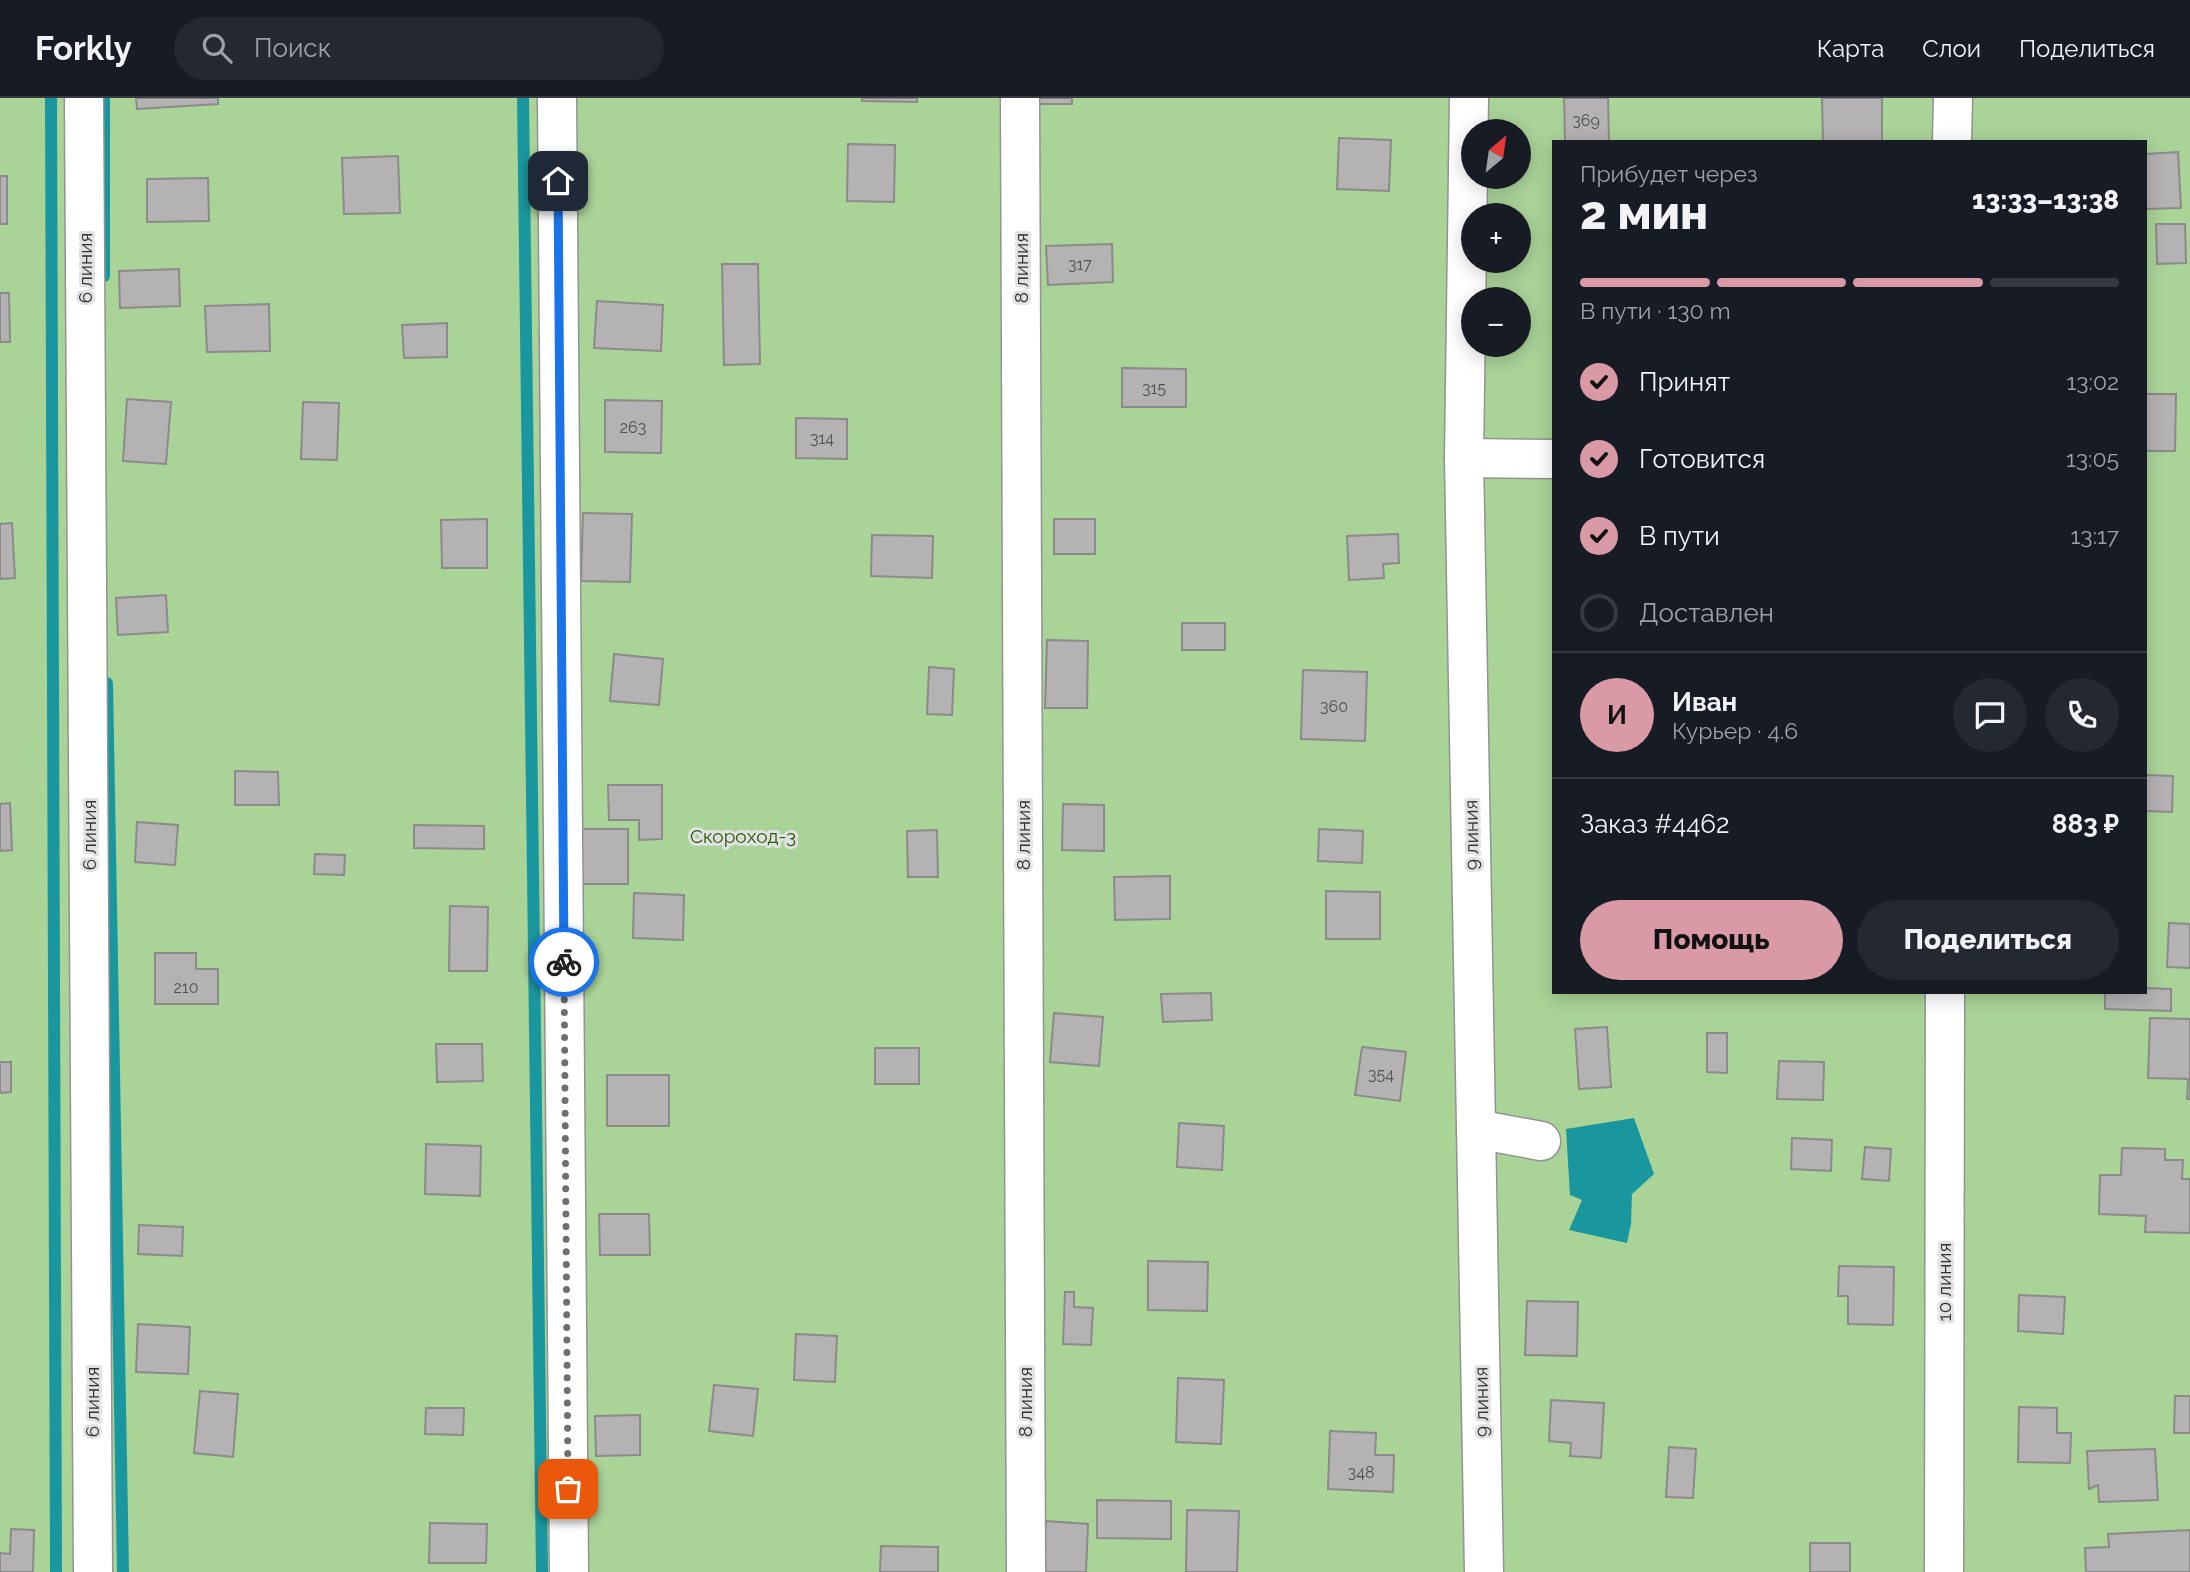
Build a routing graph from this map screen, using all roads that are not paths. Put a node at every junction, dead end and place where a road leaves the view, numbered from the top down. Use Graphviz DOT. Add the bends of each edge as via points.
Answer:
graph roads {
  1 [pos="84,98"];
  2 [pos="557,98"];
  3 [pos="1020,98"];
  4 [pos="1469,98"];
  5 [pos="1953,98"];
  6 [pos="1952,140"];
  7 [pos="1464,457"];
  8 [pos="1552,460"];
  9 [pos="1945,994"];
  10 [pos="1476,1129"];
  11 [pos="1541,1141"];
  12 [pos="93,1572"];
  13 [pos="569,1572"];
  14 [pos="1026,1572"];
  15 [pos="1484,1572"];
  16 [pos="1944,1572"];
  1 -- 12 [label="street, 6 линия"];
  2 -- 13 [label="street"];
  3 -- 14 [label="street, 8 линия"];
  4 -- 7 [label="street, 9 линия"];
  5 -- 6 [label="street"];
  7 -- 8 [label="street"];
  7 -- 10 [label="street, 9 линия"];
  9 -- 16 [label="street, 10 линия"];
  10 -- 11 [label="street"];
  10 -- 15 [label="street, 9 линия"];
}
